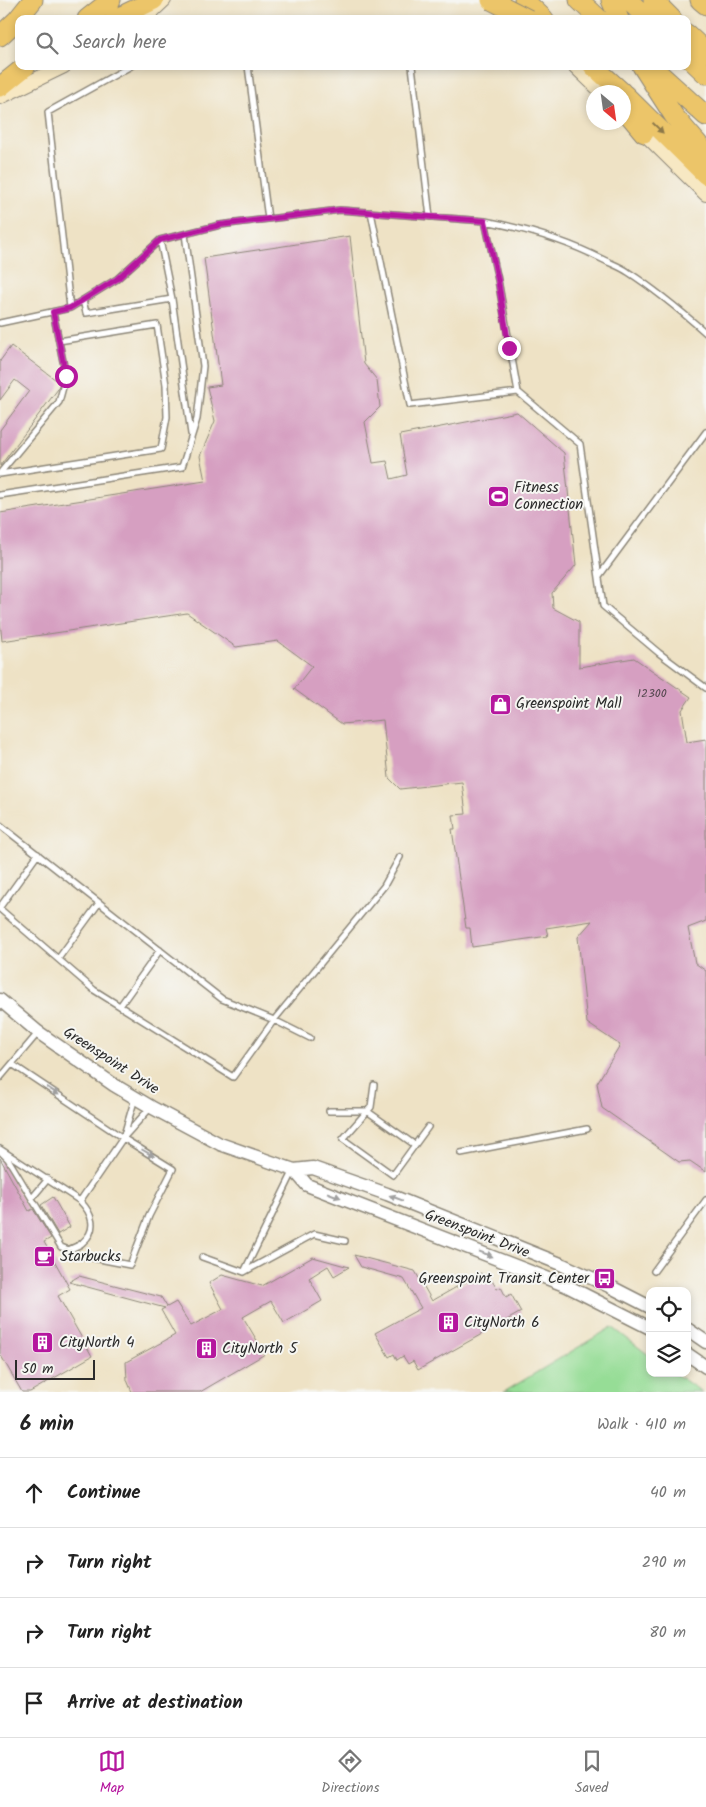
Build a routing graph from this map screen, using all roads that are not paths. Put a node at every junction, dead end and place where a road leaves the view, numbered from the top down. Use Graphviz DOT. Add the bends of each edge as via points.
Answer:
graph roads {
  1 [pos="33,0"];
  2 [pos="111,0"];
  3 [pos="154,0"];
  4 [pos="164,0"];
  5 [pos="492,0"];
  6 [pos="506,0"];
  7 [pos="524,0"];
  8 [pos="579,0"];
  9 [pos="611,0"];
  10 [pos="628,0"];
  11 [pos="653,0"];
  12 [pos="700,0"];
  13 [pos="706,6"];
  14 [pos="21,15"];
  15 [pos="92,15"];
  16 [pos="123,15"];
  17 [pos="148,15"];
  18 [pos="520,15"];
  19 [pos="523,15"];
  20 [pos="540,15"];
  21 [pos="596,15"];
  22 [pos="617,15"];
  23 [pos="644,15"];
  24 [pos="668,15"];
  25 [pos="15,22"];
  26 [pos="0,36"];
  27 [pos="691,38"];
  28 [pos="706,52"];
  29 [pos="691,60"];
  30 [pos="15,68"];
  31 [pos="21,70"];
  32 [pos="56,70"];
  33 [pos="123,70"];
  34 [pos="249,70"];
  35 [pos="412,70"];
  36 [pos="579,70"];
  37 [pos="594,70"];
  38 [pos="596,70"];
  39 [pos="645,70"];
  40 [pos="655,70"];
  41 [pos="706,74"];
  42 [pos="0,76"];
  43 [pos="595,85"];
  44 [pos="606,85"];
  45 [pos="614,85"];
  46 [pos="0,87"];
  47 [pos="0,97"];
  48 [pos="631,101"];
  49 [pos="706,116"];
  50 [pos="631,117"];
  51 [pos="631,121"];
  52 [pos="644,134"];
  53 [pos="706,153"];
  54 [pos="706,175"];
  55 [pos="706,194"];
  56 [pos="371,212"];
  57 [pos="430,217"];
  58 [pos="268,219"];
  59 [pos="485,221"];
  60 [pos="184,234"];
  61 [pos="160,240"];
  62 [pos="172,299"];
  63 [pos="83,300"];
  64 [pos="70,308"];
  65 [pos="53,312"];
  66 [pos="0,323"];
  67 [pos="706,333"];
  68 [pos="59,340"];
  69 [pos="518,392"];
  70 [pos="706,432"];
  71 [pos="191,438"];
  72 [pos="0,473"];
  73 [pos="0,495"];
  74 [pos="599,576"];
  75 [pos="706,688"];
  76 [pos="0,825"];
  77 [pos="38,854"];
  78 [pos="400,857"];
  79 [pos="99,903"];
  80 [pos="0,908"];
  81 [pos="160,950"];
  82 [pos="58,959"];
  83 [pos="0,1000"];
  84 [pos="120,1006"];
  85 [pos="274,1020"];
  86 [pos="38,1032"];
  87 [pos="310,1038"];
  88 [pos="12,1064"];
  89 [pos="0,1078"];
  90 [pos="374,1085"];
  91 [pos="136,1098"];
  92 [pos="151,1107"];
  93 [pos="329,1111"];
  94 [pos="368,1112"];
  95 [pos="428,1127"];
  96 [pos="587,1130"];
  97 [pos="123,1138"];
  98 [pos="415,1145"];
  99 [pos="0,1150"];
  100 [pos="462,1153"];
  101 [pos="294,1170"];
  102 [pos="48,1179"];
  103 [pos="32,1198"];
  104 [pos="80,1200"];
  105 [pos="706,1200"];
  106 [pos="345,1241"];
  107 [pos="69,1250"];
  108 [pos="202,1257"];
  109 [pos="654,1271"];
  110 [pos="244,1272"];
  111 [pos="646,1305"];
  112 [pos="646,1326"];
  113 [pos="691,1332"];
  114 [pos="706,1342"];
  115 [pos="691,1357"];
  116 [pos="706,1367"];
  1 -- 14 [label="highway"];
  2 -- 15 [label="highway"];
  3 -- 16 [label="highway"];
  4 -- 17 [label="main road"];
  5 -- 18 [label="highway, bridge"];
  6 -- 19 [label="main road"];
  7 -- 20 [label="highway"];
  8 -- 21 [label="highway"];
  9 -- 22 [label="highway"];
  10 -- 23 [label="highway"];
  11 -- 24 [label="highway"];
  12 -- 13 [label="highway"];
  25 -- 26 [label="highway"];
  27 -- 28 [label="highway"];
  29 -- 41 [label="highway"];
  30 -- 42 [label="highway"];
  31 -- 46 [label="highway"];
  32 -- 47 [label="main road"];
  33 -- 64 [label="lane" via="48,112"];
  34 -- 58 [label="lane"];
  35 -- 57 [label="lane"];
  36 -- 43 [label="main road"];
  37 -- 44 [label="highway"];
  38 -- 45 [label="highway"];
  39 -- 53 [label="highway" via="674,116"];
  40 -- 49 [label="highway"];
  48 -- 54 [label="highway, one-way"];
  50 -- 52 [label="highway"];
  51 -- 52 [label="main road"];
  52 -- 55 [label="main road"];
  56 -- 57 [label="lane"];
  56 -- 58 [label="lane" via="340,210"];
  56 -- 69 [label="lane" via="410,405"];
  57 -- 59 [label="lane"];
  58 -- 60 [label="lane" via="220,225"];
  59 -- 67 [label="lane" via="577,246 627,271"];
  59 -- 69 [label="lane"];
  60 -- 61 [label="lane"];
  60 -- 71 [label="lane" via="203,366 197,419"];
  61 -- 62 [label="lane"];
  61 -- 63 [label="lane" via="117,279"];
  62 -- 63 [label="lane" via="86,314"];
  62 -- 71 [label="lane"];
  63 -- 64 [label="lane"];
  64 -- 65 [label="lane"];
  65 -- 66 [label="lane"];
  65 -- 68 [label="lane"];
  68 -- 72 [label="lane" via="66,376 59,402"];
  68 -- 72 [label="lane" via="157,325 166,385 167,417 161,449"];
  69 -- 74 [label="lane" via="580,444"];
  70 -- 74 [label="lane"];
  71 -- 73 [label="lane" via="182,467"];
  74 -- 75 [label="lane" via="603,606"];
  76 -- 77 [label="lane"];
  77 -- 79 [label="lane"];
  77 -- 80 [label="lane"];
  78 -- 85 [label="lane" via="384,886"];
  79 -- 81 [label="lane"];
  79 -- 82 [label="lane"];
  80 -- 82 [label="lane"];
  81 -- 84 [label="lane"];
  81 -- 85 [label="lane" via="222,999"];
  82 -- 84 [label="lane" via="94,990"];
  83 -- 86 [label="street, Greenspoint Drive"];
  84 -- 85 [label="lane" via="233,1077"];
  85 -- 87 [label="lane"];
  86 -- 88 [label="lane"];
  86 -- 91 [label="street, Greenspoint Drive"];
  88 -- 89 [label="lane"];
  88 -- 97 [label="lane, one-way"];
  90 -- 94 [label="lane"];
  91 -- 92 [label="street, Greenspoint Drive"];
  91 -- 97 [label="lane"];
  92 -- 97 [label="lane"];
  92 -- 101 [label="street, Greenspoint Drive" via="220,1144"];
  93 -- 94 [label="lane"];
  94 -- 98 [label="lane"];
  94 -- 98 [label="lane" via="343,1139 393,1175"];
  95 -- 98 [label="lane"];
  96 -- 100 [label="lane"];
  97 -- 104 [label="lane"];
  97 -- 107 [label="lane, one-way" via="174,1169 149,1216 130,1265 72,1254"];
  99 -- 102 [label="lane"];
  99 -- 103 [label="lane"];
  101 -- 110 [label="lane"];
  111 -- 101 [label="street, Greenspoint Drive, one-way" via="563,1265 387,1194 313,1168"];
  101 -- 112 [label="street, Greenspoint Drive, one-way" via="307,1185 567,1286"];
  102 -- 103 [label="lane"];
  102 -- 104 [label="lane"];
  103 -- 107 [label="lane" via="61,1247"];
  104 -- 107 [label="lane" via="89,1210 92,1220 90,1232 83,1243"];
  105 -- 109 [label="lane"];
  106 -- 110 [label="lane" via="314,1234"];
  108 -- 110 [label="lane"];
  113 -- 114 [label="street"];
  115 -- 116 [label="street"];
}
